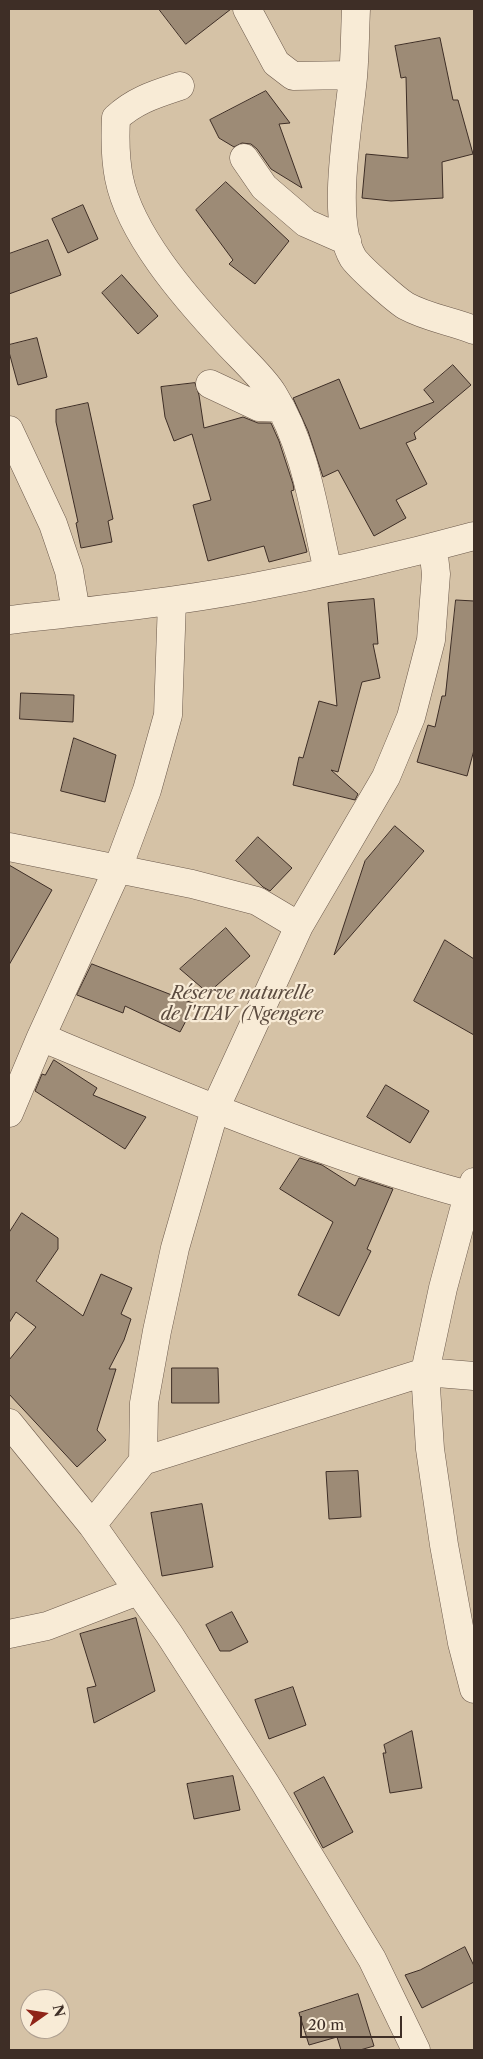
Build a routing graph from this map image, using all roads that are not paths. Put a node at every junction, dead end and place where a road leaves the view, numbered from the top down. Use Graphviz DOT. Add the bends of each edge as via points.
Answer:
graph roads {
  1 [pos="247,9"];
  2 [pos="356,9"];
  3 [pos="353,75"];
  4 [pos="180,86"];
  5 [pos="244,158"];
  6 [pos="347,241"];
  7 [pos="474,330"];
  8 [pos="210,384"];
  9 [pos="281,408"];
  10 [pos="9,430"];
  11 [pos="17,467"];
  12 [pos="474,536"];
  13 [pos="433,547"];
  14 [pos="328,571"];
  15 [pos="172,601"];
  16 [pos="76,612"];
  17 [pos="9,620"];
  18 [pos="9,847"];
  19 [pos="118,868"];
  20 [pos="299,926"];
  21 [pos="41,1036"];
  22 [pos="215,1109"];
  23 [pos="9,1113"];
  24 [pos="471,1188"];
  25 [pos="425,1372"];
  26 [pos="474,1376"];
  27 [pos="9,1423"];
  28 [pos="143,1461"];
  29 [pos="92,1525"];
  30 [pos="138,1591"];
  31 [pos="9,1634"];
  32 [pos="474,1689"];
  33 [pos="416,2050"];
  1 -- 3 [label="street" via="276,62 293,76"];
  2 -- 3 [label="street"];
  3 -- 6 [label="street" via="341,205"];
  4 -- 9 [label="street" via="146,97 116,118 114,147 119,180 132,218 156,256 200,313 273,393"];
  5 -- 6 [label="street" via="264,187 306,223"];
  6 -- 7 [label="street" via="353,258 405,305 428,316"];
  8 -- 9 [label="street" via="259,407"];
  9 -- 14 [label="street" via="304,466"];
  10 -- 11 [label="street"];
  11 -- 16 [label="street" via="56,534 69,570"];
  12 -- 13 [label="street"];
  13 -- 14 [label="street"];
  13 -- 20 [label="street" via="436,574 431,640 411,717 386,777"];
  14 -- 15 [label="street"];
  15 -- 16 [label="street"];
  15 -- 19 [label="street" via="168,715 147,790"];
  16 -- 17 [label="street"];
  18 -- 19 [label="street"];
  19 -- 20 [label="street" via="257,902"];
  19 -- 21 [label="street"];
  20 -- 22 [label="street"];
  21 -- 22 [label="street"];
  21 -- 23 [label="street"];
  22 -- 24 [label="street" via="411,1179"];
  22 -- 28 [label="street" via="174,1248 157,1331 144,1403"];
  24 -- 25 [label="street" via="443,1288"];
  25 -- 26 [label="street"];
  25 -- 28 [label="street"];
  25 -- 32 [label="street" via="430,1449 444,1546"];
  27 -- 29 [label="street"];
  28 -- 29 [label="street"];
  29 -- 30 [label="street"];
  30 -- 31 [label="street" via="47,1626"];
  30 -- 33 [label="street" via="265,1783 372,1959"];
}
